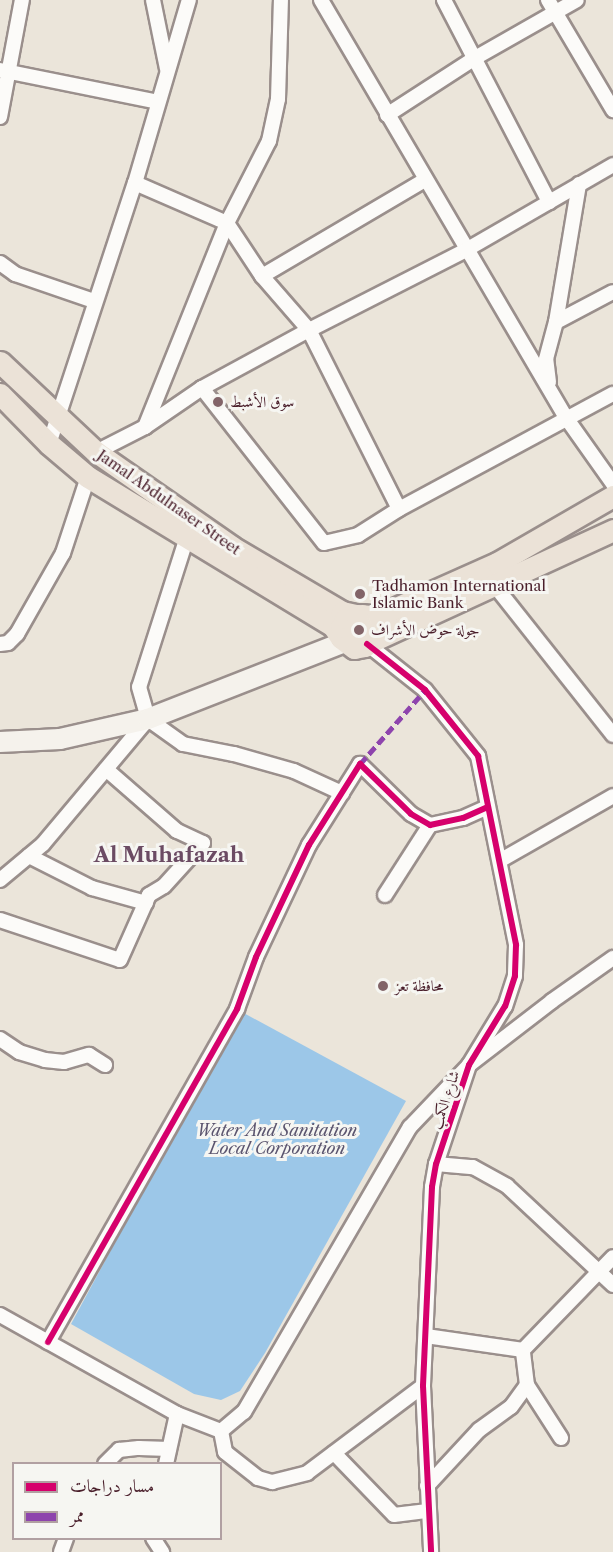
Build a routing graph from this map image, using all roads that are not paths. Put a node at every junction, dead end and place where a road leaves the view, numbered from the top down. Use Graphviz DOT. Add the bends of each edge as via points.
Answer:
graph roads {
  1 [pos="22,0"];
  2 [pos="153,0"];
  3 [pos="189,0"];
  4 [pos="281,0"];
  5 [pos="321,0"];
  6 [pos="444,0"];
  7 [pos="548,0"];
  8 [pos="577,0"];
  9 [pos="555,13"];
  10 [pos="475,58"];
  11 [pos="5,71"];
  12 [pos="168,73"];
  13 [pos="158,102"];
  14 [pos="613,110"];
  15 [pos="387,114"];
  16 [pos="0,117"];
  17 [pos="613,165"];
  18 [pos="425,180"];
  19 [pos="135,183"];
  20 [pos="579,184"];
  21 [pos="549,202"];
  22 [pos="227,223"];
  23 [pos="466,250"];
  24 [pos="0,263"];
  25 [pos="262,276"];
  26 [pos="613,292"];
  27 [pos="94,301"];
  28 [pos="556,322"];
  29 [pos="309,330"];
  30 [pos="0,362"];
  31 [pos="202,388"];
  32 [pos="551,390"];
  33 [pos="0,394"];
  34 [pos="613,394"];
  35 [pos="57,417"];
  36 [pos="567,419"];
  37 [pos="145,427"];
  38 [pos="49,444"];
  39 [pos="96,452"];
  40 [pos="88,477"];
  41 [pos="613,484"];
  42 [pos="613,496"];
  43 [pos="399,509"];
  44 [pos="613,530"];
  45 [pos="188,537"];
  46 [pos="495,586"];
  47 [pos="359,615"];
  48 [pos="343,640"];
  49 [pos="368,643"];
  50 [pos="0,644"];
  51 [pos="148,719"];
  52 [pos="613,735"];
  53 [pos="0,742"];
  54 [pos="106,769"];
  55 [pos="342,793"];
  56 [pos="613,796"];
  57 [pos="489,807"];
  58 [pos="429,825"];
  59 [pos="29,856"];
  60 [pos="501,860"];
  61 [pos="0,880"];
  62 [pos="385,895"];
  63 [pos="146,903"];
  64 [pos="0,920"];
  65 [pos="613,958"];
  66 [pos="0,1039"];
  67 [pos="105,1065"];
  68 [pos="469,1065"];
  69 [pos="436,1164"];
  70 [pos="613,1257"];
  71 [pos="600,1271"];
  72 [pos="613,1285"];
  73 [pos="0,1315"];
  74 [pos="426,1336"];
  75 [pos="48,1342"];
  76 [pos="523,1350"];
  77 [pos="527,1385"];
  78 [pos="423,1386"];
  79 [pos="177,1414"];
  80 [pos="221,1431"];
  81 [pos="561,1438"];
  82 [pos="334,1453"];
  83 [pos="167,1456"];
  84 [pos="107,1462"];
  85 [pos="427,1486"];
  86 [pos="428,1511"];
  87 [pos="431,1552"];
  1 -- 11 [label="street"];
  2 -- 12 [label="street"];
  3 -- 12 [label="street"];
  4 -- 22 [label="street" via="278,99 269,141"];
  5 -- 15 [label="street"];
  6 -- 10 [label="street"];
  7 -- 9 [label="street"];
  8 -- 9 [label="street"];
  9 -- 10 [label="street"];
  9 -- 14 [label="street"];
  10 -- 15 [label="street"];
  10 -- 21 [label="street"];
  11 -- 13 [label="street"];
  11 -- 16 [label="street"];
  12 -- 13 [label="street"];
  13 -- 19 [label="street"];
  15 -- 18 [label="street"];
  17 -- 20 [label="street"];
  18 -- 23 [label="street"];
  18 -- 25 [label="street"];
  19 -- 22 [label="street"];
  19 -- 27 [label="street"];
  20 -- 21 [label="street"];
  20 -- 28 [label="street"];
  21 -- 23 [label="street"];
  22 -- 25 [label="street"];
  22 -- 37 [label="street"];
  23 -- 29 [label="street"];
  23 -- 32 [label="street"];
  24 -- 27 [label="street" via="15,274"];
  25 -- 29 [label="street"];
  26 -- 28 [label="street"];
  27 -- 35 [label="street"];
  28 -- 32 [label="street" via="546,359"];
  29 -- 31 [label="street"];
  29 -- 43 [label="street"];
  30 -- 35 [label="main road, Jamal Abdulnaser Street"];
  31 -- 37 [label="street"];
  31 -- 43 [label="street" via="324,543 358,535"];
  32 -- 36 [label="street"];
  33 -- 38 [label="main road, Jamal Abdulnaser Street"];
  34 -- 36 [label="street"];
  35 -- 38 [label="street"];
  35 -- 39 [label="main road, Jamal Abdulnaser Street"];
  36 -- 41 [label="street"];
  36 -- 43 [label="street"];
  37 -- 39 [label="street"];
  38 -- 40 [label="main road, Jamal Abdulnaser Street"];
  39 -- 47 [label="main road, Jamal Abdulnaser Street" via="232,547 342,612"];
  40 -- 45 [label="main road, Jamal Abdulnaser Street"];
  40 -- 50 [label="street" via="63,553 17,634 8,643"];
  42 -- 47 [label="main road" via="497,563 378,616"];
  44 -- 46 [label="main road"];
  45 -- 48 [label="main road, Jamal Abdulnaser Street" via="333,626"];
  45 -- 51 [label="street" via="139,687"];
  46 -- 49 [label="main road"];
  46 -- 52 [label="street"];
  47 -- 48 [label="main road" via="343,622"];
  47 -- 49 [label="main road" via="373,626"];
  48 -- 49 [label="main road" via="354,648"];
  48 -- 51 [label="main road"];
  49 -- 57 [label="street, شارع الكمب" via="425,690 478,756"];
  51 -- 53 [label="main road" via="60,739"];
  51 -- 54 [label="street"];
  51 -- 55 [label="street" via="183,744 294,771"];
  54 -- 59 [label="street"];
  54 -- 63 [label="street" via="177,831 203,843 164,886 149,895"];
  55 -- 58 [label="street" via="360,764 411,814"];
  55 -- 75 [label="street" via="309,845 256,957 237,1009"];
  56 -- 60 [label="street"];
  57 -- 58 [label="street" via="463,818"];
  57 -- 60 [label="street, شارع الكمب"];
  58 -- 62 [label="street"];
  59 -- 61 [label="street"];
  59 -- 63 [label="street" via="92,888"];
  60 -- 68 [label="street, شارع الكمب" via="516,945 515,976 505,1006"];
  63 -- 64 [label="street" via="120,960"];
  65 -- 68 [label="street"];
  66 -- 67 [label="street" via="19,1052 45,1060 64,1062 89,1055"];
  68 -- 69 [label="street, شارع الكمب"];
  68 -- 80 [label="street" via="410,1127 244,1412"];
  69 -- 71 [label="street" via="473,1167 507,1186"];
  69 -- 74 [label="street, شارع الكمب"];
  70 -- 71 [label="street"];
  71 -- 72 [label="street"];
  71 -- 76 [label="street"];
  73 -- 75 [label="street"];
  74 -- 76 [label="street"];
  74 -- 78 [label="street, شارع الكمب"];
  75 -- 79 [label="street"];
  76 -- 77 [label="street"];
  77 -- 81 [label="street"];
  77 -- 85 [label="street" via="511,1407 479,1430"];
  78 -- 82 [label="street"];
  78 -- 85 [label="street, شارع الكمب"];
  79 -- 80 [label="street"];
  79 -- 83 [label="street"];
  80 -- 82 [label="street" via="225,1452 258,1478 272,1482 307,1473"];
  82 -- 86 [label="street" via="394,1515"];
  83 -- 84 [label="street" via="119,1450"];
  85 -- 86 [label="street, شارع الكمب"];
  86 -- 87 [label="street, شارع الكمب"];
}
